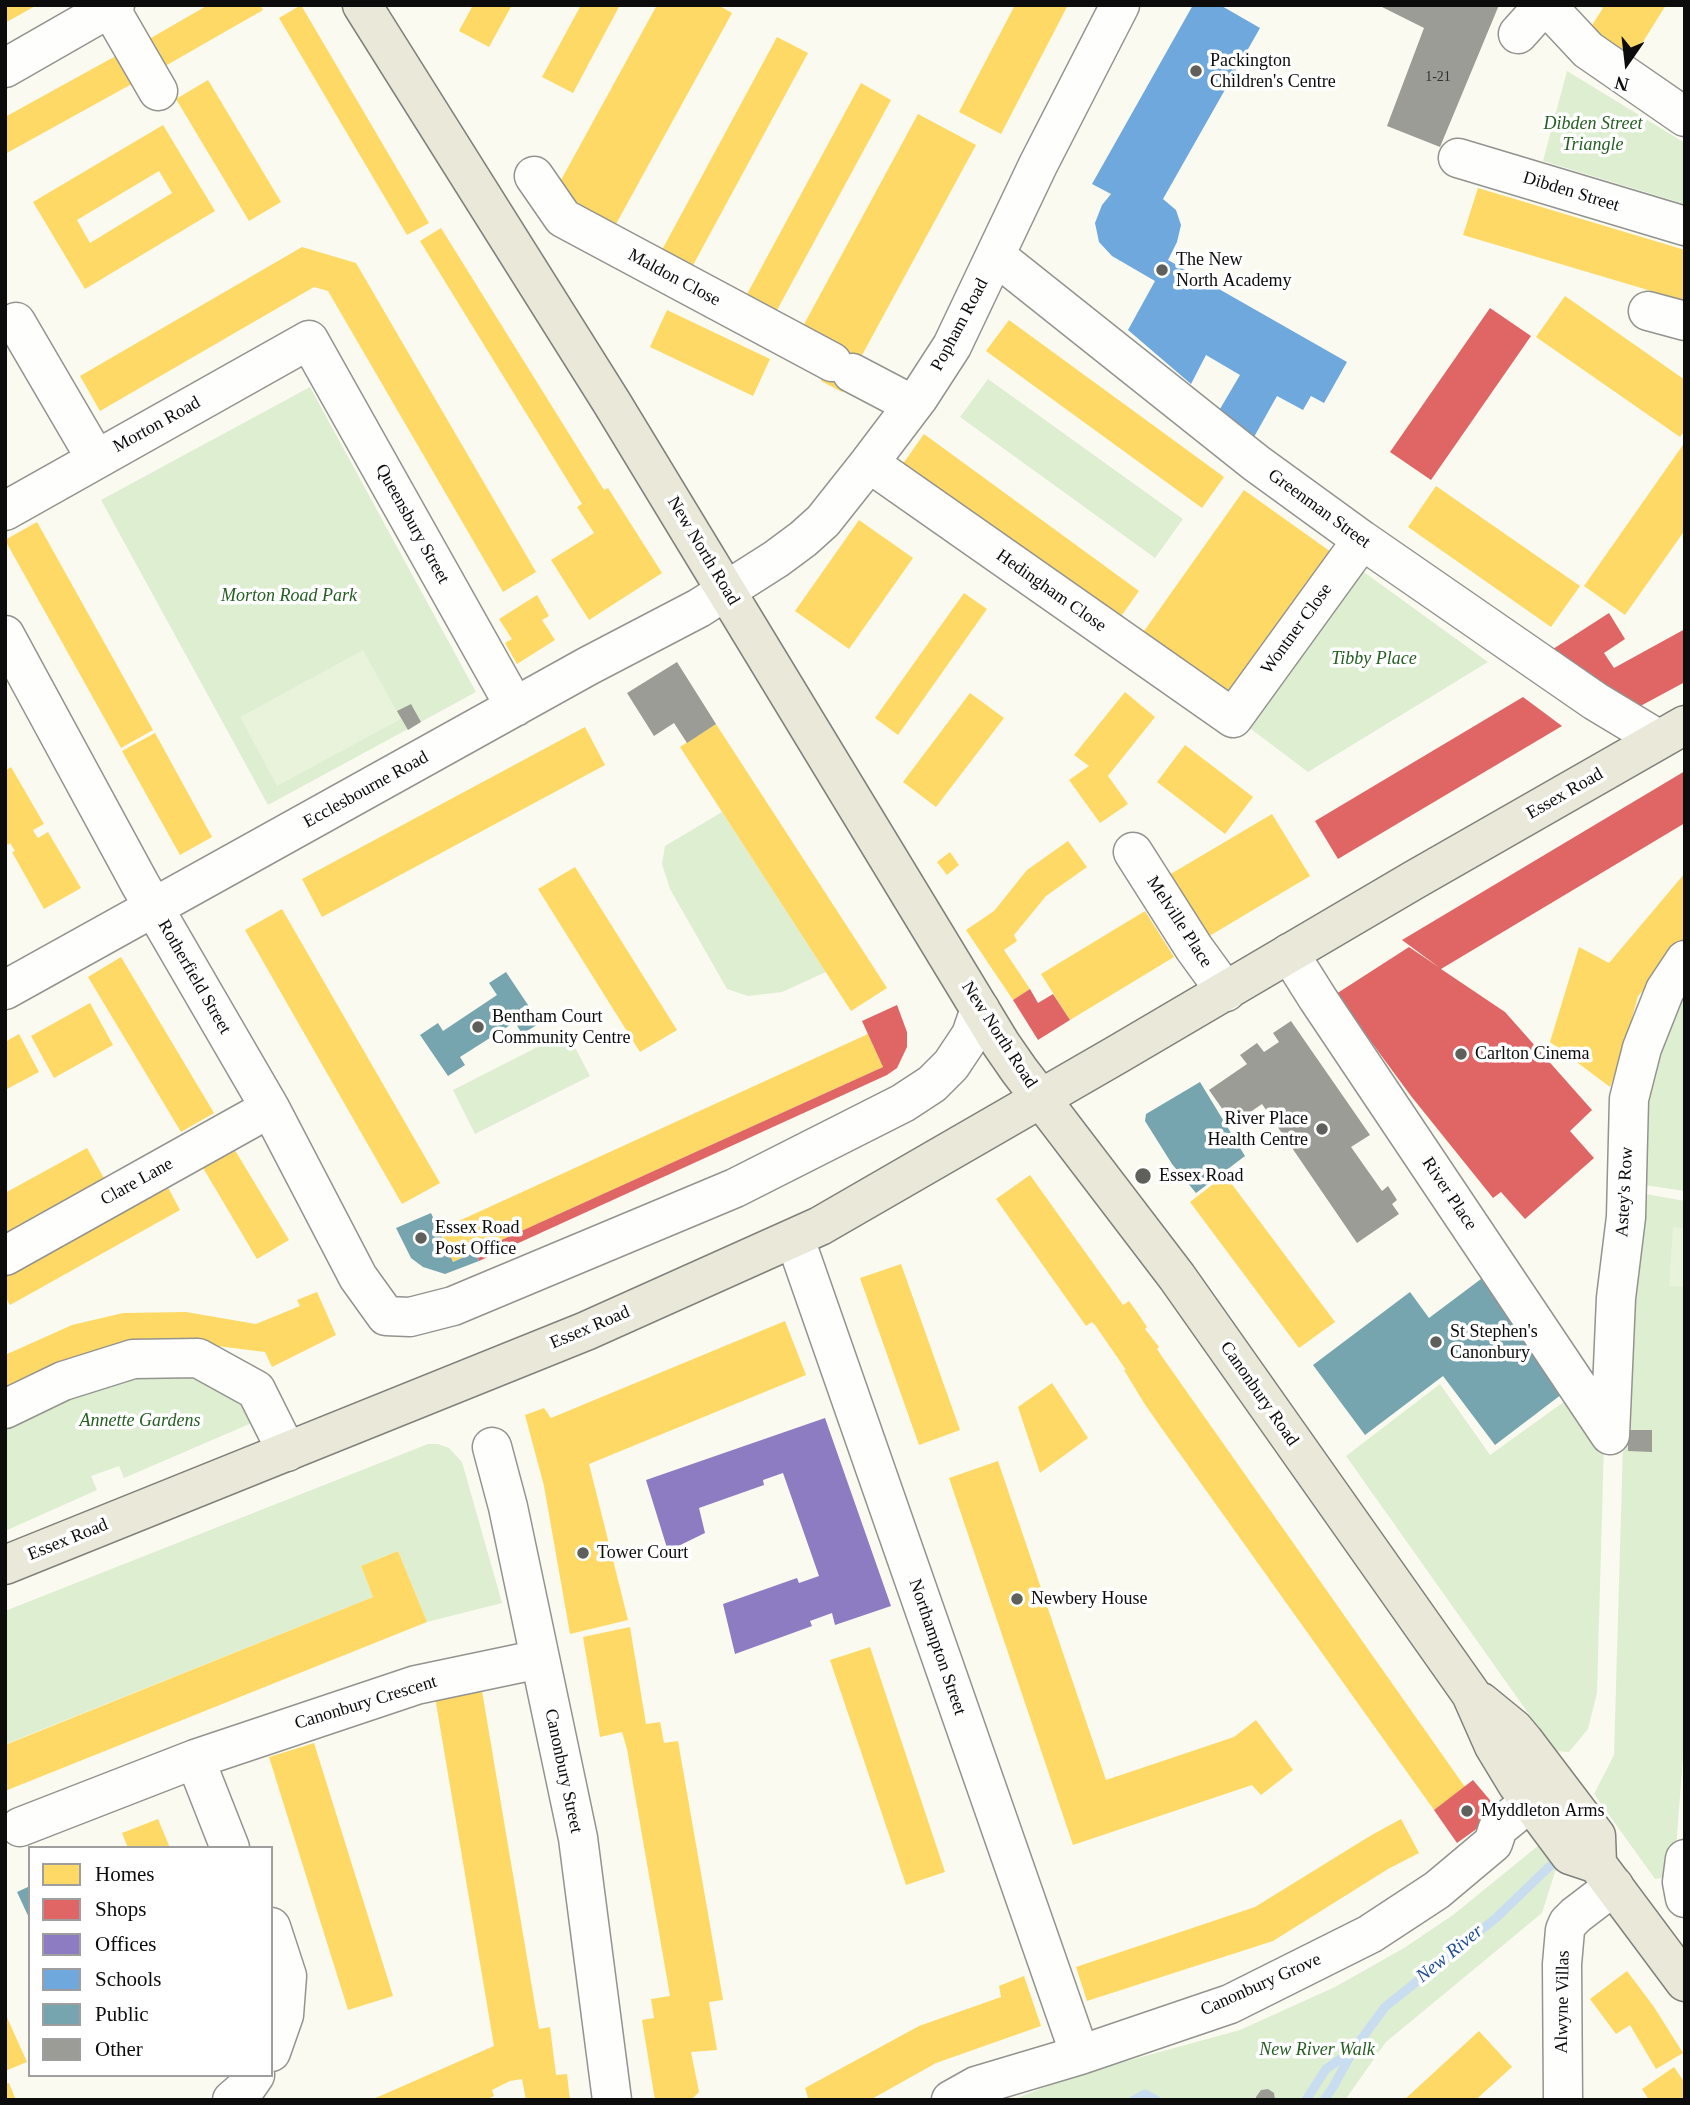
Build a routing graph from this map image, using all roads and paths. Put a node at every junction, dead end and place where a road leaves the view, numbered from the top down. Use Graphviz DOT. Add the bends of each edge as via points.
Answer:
graph roads {
  1 [pos="362,5"];
  2 [pos="1120,5"];
  3 [pos="1545,5"];
  4 [pos="112,7"];
  5 [pos="1518,34"];
  6 [pos="5,68"];
  7 [pos="158,91"];
  8 [pos="1685,117"];
  9 [pos="1458,158"];
  10 [pos="534,176"];
  11 [pos="1685,226"];
  12 [pos="996,256"];
  13 [pos="1648,311"];
  14 [pos="16,321"];
  15 [pos="1685,321"];
  16 [pos="309,340"];
  17 [pos="913,405"];
  18 [pos="96,459"];
  19 [pos="869,463"];
  20 [pos="5,511"];
  21 [pos="1362,540"];
  22 [pos="727,592"];
  23 [pos="5,635"];
  24 [pos="515,707"];
  25 [pos="1233,718"];
  26 [pos="1672,732"];
  27 [pos="1133,852"];
  28 [pos="153,906"];
  29 [pos="1289,953"];
  30 [pos="1685,960"];
  31 [pos="5,990"];
  32 [pos="1226,992"];
  33 [pos="980,1009"];
  34 [pos="1041,1098"];
  35 [pos="270,1108"];
  36 [pos="795,1238"];
  37 [pos="5,1256"];
  38 [pos="5,1409"];
  39 [pos="1610,1435"];
  40 [pos="492,1447"];
  41 [pos="286,1452"];
  42 [pos="5,1565"];
  43 [pos="540,1659"];
  44 [pos="1471,1694"];
  45 [pos="195,1759"];
  46 [pos="1530,1802"];
  47 [pos="20,1827"];
  48 [pos="229,1846"];
  49 [pos="1685,1859"];
  50 [pos="1606,1875"];
  51 [pos="1685,1898"];
  52 [pos="273,1933"];
  53 [pos="1685,1982"];
  54 [pos="273,2046"];
  55 [pos="1080,2055"];
  56 [pos="254,2077"];
  57 [pos="1554,2098"];
  58 [pos="232,2100"];
  59 [pos="612,2100"];
  60 [pos="951,2100"];
  1 -- 22 [label="main road, New North Road"];
  2 -- 12 [label="street, Popham Road"];
  3 -- 5 [label="street"];
  3 -- 8 [label="street" via="1588,50"];
  4 -- 6 [label="street"];
  4 -- 7 [label="street"];
  9 -- 11 [label="street, Dibden Street"];
  10 -- 17 [label="street, Maldon Close" via="563,218"];
  12 -- 17 [label="street, Popham Road" via="952,346"];
  12 -- 21 [label="street, Greenman Street" via="1256,463"];
  13 -- 15 [label="street"];
  14 -- 18 [label="street"];
  16 -- 18 [label="street, Morton Road"];
  16 -- 24 [label="street, Queensbury Street"];
  17 -- 19 [label="street, Popham Road"];
  18 -- 20 [label="street, Morton Road"];
  19 -- 22 [label="street, Popham Road" via="823,521"];
  19 -- 25 [label="street, Hedingham Close"];
  21 -- 25 [label="street, Wontner Close"];
  21 -- 26 [label="street, Greenman Street" via="1595,701"];
  22 -- 24 [label="street, Ecclesbourne Road"];
  22 -- 33 [label="main road, New North Road"];
  23 -- 28 [label="street, Rotherfield Street"];
  24 -- 28 [label="street, Ecclesbourne Road"];
  26 -- 29 [label="main road, Essex Road"];
  27 -- 32 [label="street, Melville Place"];
  28 -- 31 [label="street, Ecclesbourne Road"];
  28 -- 35 [label="street, Rotherfield Street"];
  29 -- 32 [label="main road, Essex Road"];
  29 -- 39 [label="street, River Place"];
  30 -- 39 [label="street, Astey's Row" via="1665,990 1642,1048 1629,1099 1626,1217 1616,1298"];
  32 -- 34 [label="main road, Essex Road"];
  33 -- 34 [label="main road, New North Road"];
  33 -- 35 [label="street, Rotherfield Street" via="971,1035 951,1065 904,1103 735,1188 466,1301 410,1317 386,1316 358,1277"];
  34 -- 36 [label="main road, Essex Road"];
  34 -- 44 [label="main road, Canonbury Road" via="1177,1277"];
  35 -- 37 [label="street, Clare Lane"];
  36 -- 41 [label="main road, Essex Road" via="586,1331"];
  36 -- 55 [label="street, Northampton Street"];
  38 -- 41 [label="street" via="63,1381 133,1359 198,1358 256,1390"];
  40 -- 43 [label="street, Canonbury Street"];
  41 -- 42 [label="main road, Essex Road"];
  43 -- 45 [label="street, Canonbury Crescent" via="416,1685"];
  43 -- 59 [label="street, Canonbury Street" via="578,1838"];
  44 -- 46 [label="main road, Canonbury Road" via="1494,1746"];
  44 -- 50 [label="main road, Canonbury Road" via="1524,1741 1596,1836"];
  45 -- 47 [label="street, Canonbury Crescent"];
  45 -- 48 [label="street"];
  46 -- 50 [label="main road, Canonbury Road" via="1570,1855"];
  46 -- 55 [label="street, Canonbury Grove" via="1498,1828 1493,1843 1437,1890 1370,1934 1230,2004"];
  49 -- 51 [label="street"];
  50 -- 53 [label="main road, Canonbury Road"];
  50 -- 57 [label="street, Alwyne Villas" via="1565,1930"];
  52 -- 54 [label="street" via="287,1976 284,2015"];
  55 -- 60 [label="street, Canonbury Grove" via="976,2086"];
  56 -- 58 [label="street"];
}
